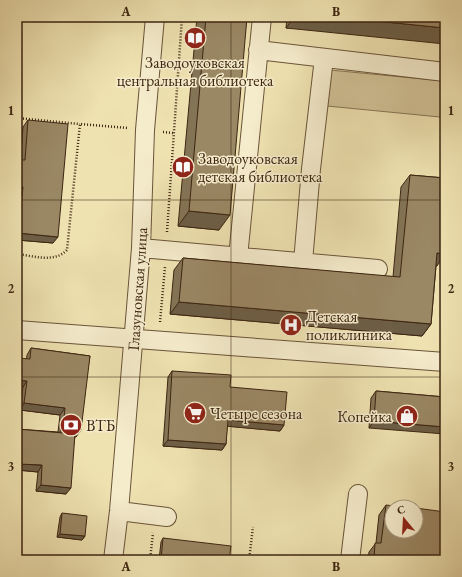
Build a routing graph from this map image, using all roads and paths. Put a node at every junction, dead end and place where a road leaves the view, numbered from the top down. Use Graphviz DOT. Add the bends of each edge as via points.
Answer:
graph roads {
  1 [pos="155,17"];
  2 [pos="182,17"];
  3 [pos="262,17"];
  4 [pos="258,50"];
  5 [pos="324,58"];
  6 [pos="445,72"];
  7 [pos="17,118"];
  8 [pos="80,124"];
  9 [pos="120,128"];
  10 [pos="141,248"];
  11 [pos="166,250"];
  12 [pos="17,254"];
  13 [pos="238,257"];
  14 [pos="302,262"];
  15 [pos="378,269"];
  16 [pos="17,330"];
  17 [pos="133,339"];
  18 [pos="159,341"];
  19 [pos="445,362"];
  20 [pos="358,494"];
  21 [pos="120,512"];
  22 [pos="161,516"];
  23 [pos="253,526"];
  24 [pos="113,560"];
  25 [pos="150,560"];
  26 [pos="249,560"];
  27 [pos="350,560"];
  1 -- 10 [label="street, Глазуновская улица" via="145,130"];
  2 -- 11 [label="path"];
  3 -- 4 [label="street"];
  4 -- 5 [label="street"];
  4 -- 13 [label="street"];
  5 -- 6 [label="street"];
  5 -- 14 [label="street"];
  7 -- 8 [label="path"];
  8 -- 9 [label="path"];
  8 -- 12 [label="path" via="67,250 62,256 52,258"];
  10 -- 11 [label="street"];
  10 -- 17 [label="street, Глазуновская улица"];
  11 -- 13 [label="street"];
  11 -- 18 [label="path"];
  13 -- 14 [label="street"];
  14 -- 15 [label="street"];
  16 -- 17 [label="street"];
  17 -- 18 [label="street"];
  17 -- 21 [label="street, Глазуновская улица"];
  18 -- 19 [label="street"];
  20 -- 27 [label="street"];
  21 -- 22 [label="street"];
  21 -- 24 [label="street, Глазуновская улица"];
  22 -- 25 [label="path"];
  23 -- 26 [label="path"];
}
